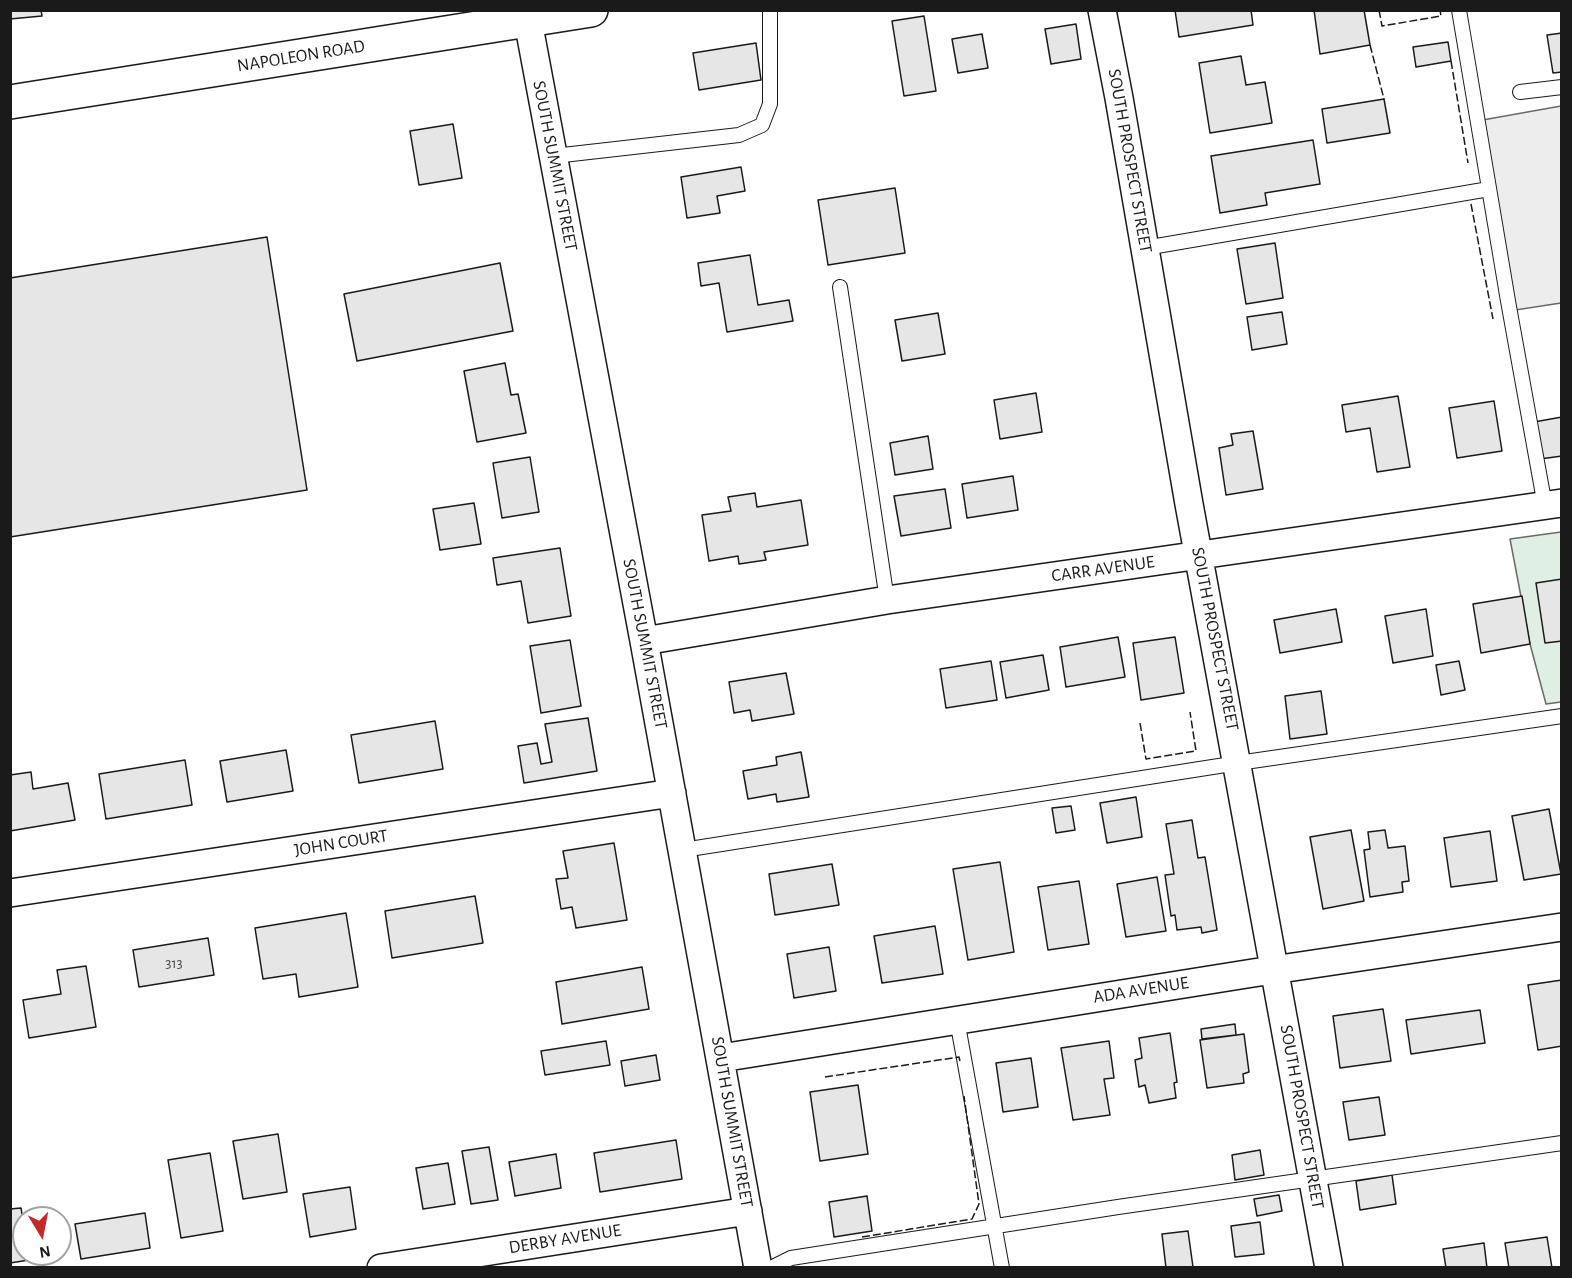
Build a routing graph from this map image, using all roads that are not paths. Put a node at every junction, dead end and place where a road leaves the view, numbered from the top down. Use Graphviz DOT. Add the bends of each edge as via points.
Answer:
graph roads {
  1 [pos="591,10"];
  2 [pos="770,10"];
  3 [pos="1102,10"];
  4 [pos="1459,10"];
  5 [pos="528,21"];
  6 [pos="1562,87"];
  7 [pos="1520,92"];
  8 [pos="10,102"];
  9 [pos="554,156"];
  10 [pos="1489,189"];
  11 [pos="1145,248"];
  12 [pos="840,288"];
  13 [pos="1553,504"];
  14 [pos="1200,556"];
  15 [pos="888,600"];
  16 [pos="645,641"];
  17 [pos="1562,716"];
  18 [pos="1238,763"];
  19 [pos="672,793"];
  20 [pos="683,850"];
  21 [pos="10,893"];
  22 [pos="1562,927"];
  23 [pos="1276,969"];
  24 [pos="957,1020"];
  25 [pos="721,1058"];
  26 [pos="1562,1143"];
  27 [pos="1313,1179"];
  28 [pos="748,1211"];
  29 [pos="995,1227"];
  30 [pos="381,1268"];
  31 [pos="758,1268"];
  32 [pos="771,1268"];
  33 [pos="1002,1268"];
  34 [pos="1329,1268"];
  1 -- 5 [label="main road, NAPOLEON ROAD"];
  2 -- 9 [label="lane" via="770,105 762,125 739,135"];
  3 -- 11 [label="street, SOUTH PROSPECT STREET"];
  4 -- 10 [label="lane"];
  5 -- 8 [label="main road, NAPOLEON ROAD"];
  5 -- 9 [label="street, SOUTH SUMMIT STREET"];
  6 -- 7 [label="lane"];
  9 -- 16 [label="street, SOUTH SUMMIT STREET"];
  10 -- 11 [label="lane"];
  10 -- 13 [label="lane"];
  11 -- 14 [label="street, SOUTH PROSPECT STREET"];
  12 -- 15 [label="lane"];
  13 -- 14 [label="street, CARR AVENUE"];
  14 -- 15 [label="street, CARR AVENUE"];
  14 -- 18 [label="street, SOUTH PROSPECT STREET"];
  15 -- 16 [label="street, CARR AVENUE"];
  16 -- 19 [label="street, SOUTH SUMMIT STREET"];
  17 -- 18 [label="lane"];
  18 -- 20 [label="lane"];
  18 -- 23 [label="street, SOUTH PROSPECT STREET"];
  19 -- 20 [label="street, SOUTH SUMMIT STREET"];
  19 -- 21 [label="street, JOHN COURT"];
  20 -- 25 [label="street, SOUTH SUMMIT STREET"];
  22 -- 23 [label="street, ADA AVENUE"];
  23 -- 24 [label="street, ADA AVENUE"];
  23 -- 27 [label="street, SOUTH PROSPECT STREET"];
  24 -- 25 [label="street, ADA AVENUE"];
  24 -- 29 [label="lane"];
  25 -- 28 [label="street, SOUTH SUMMIT STREET"];
  26 -- 27 [label="lane"];
  27 -- 29 [label="lane"];
  27 -- 34 [label="street, SOUTH PROSPECT STREET"];
  28 -- 30 [label="street, DERBY AVENUE"];
  28 -- 31 [label="street, SOUTH SUMMIT STREET"];
  29 -- 32 [label="lane" via="791,1258"];
  29 -- 33 [label="lane"];
}
